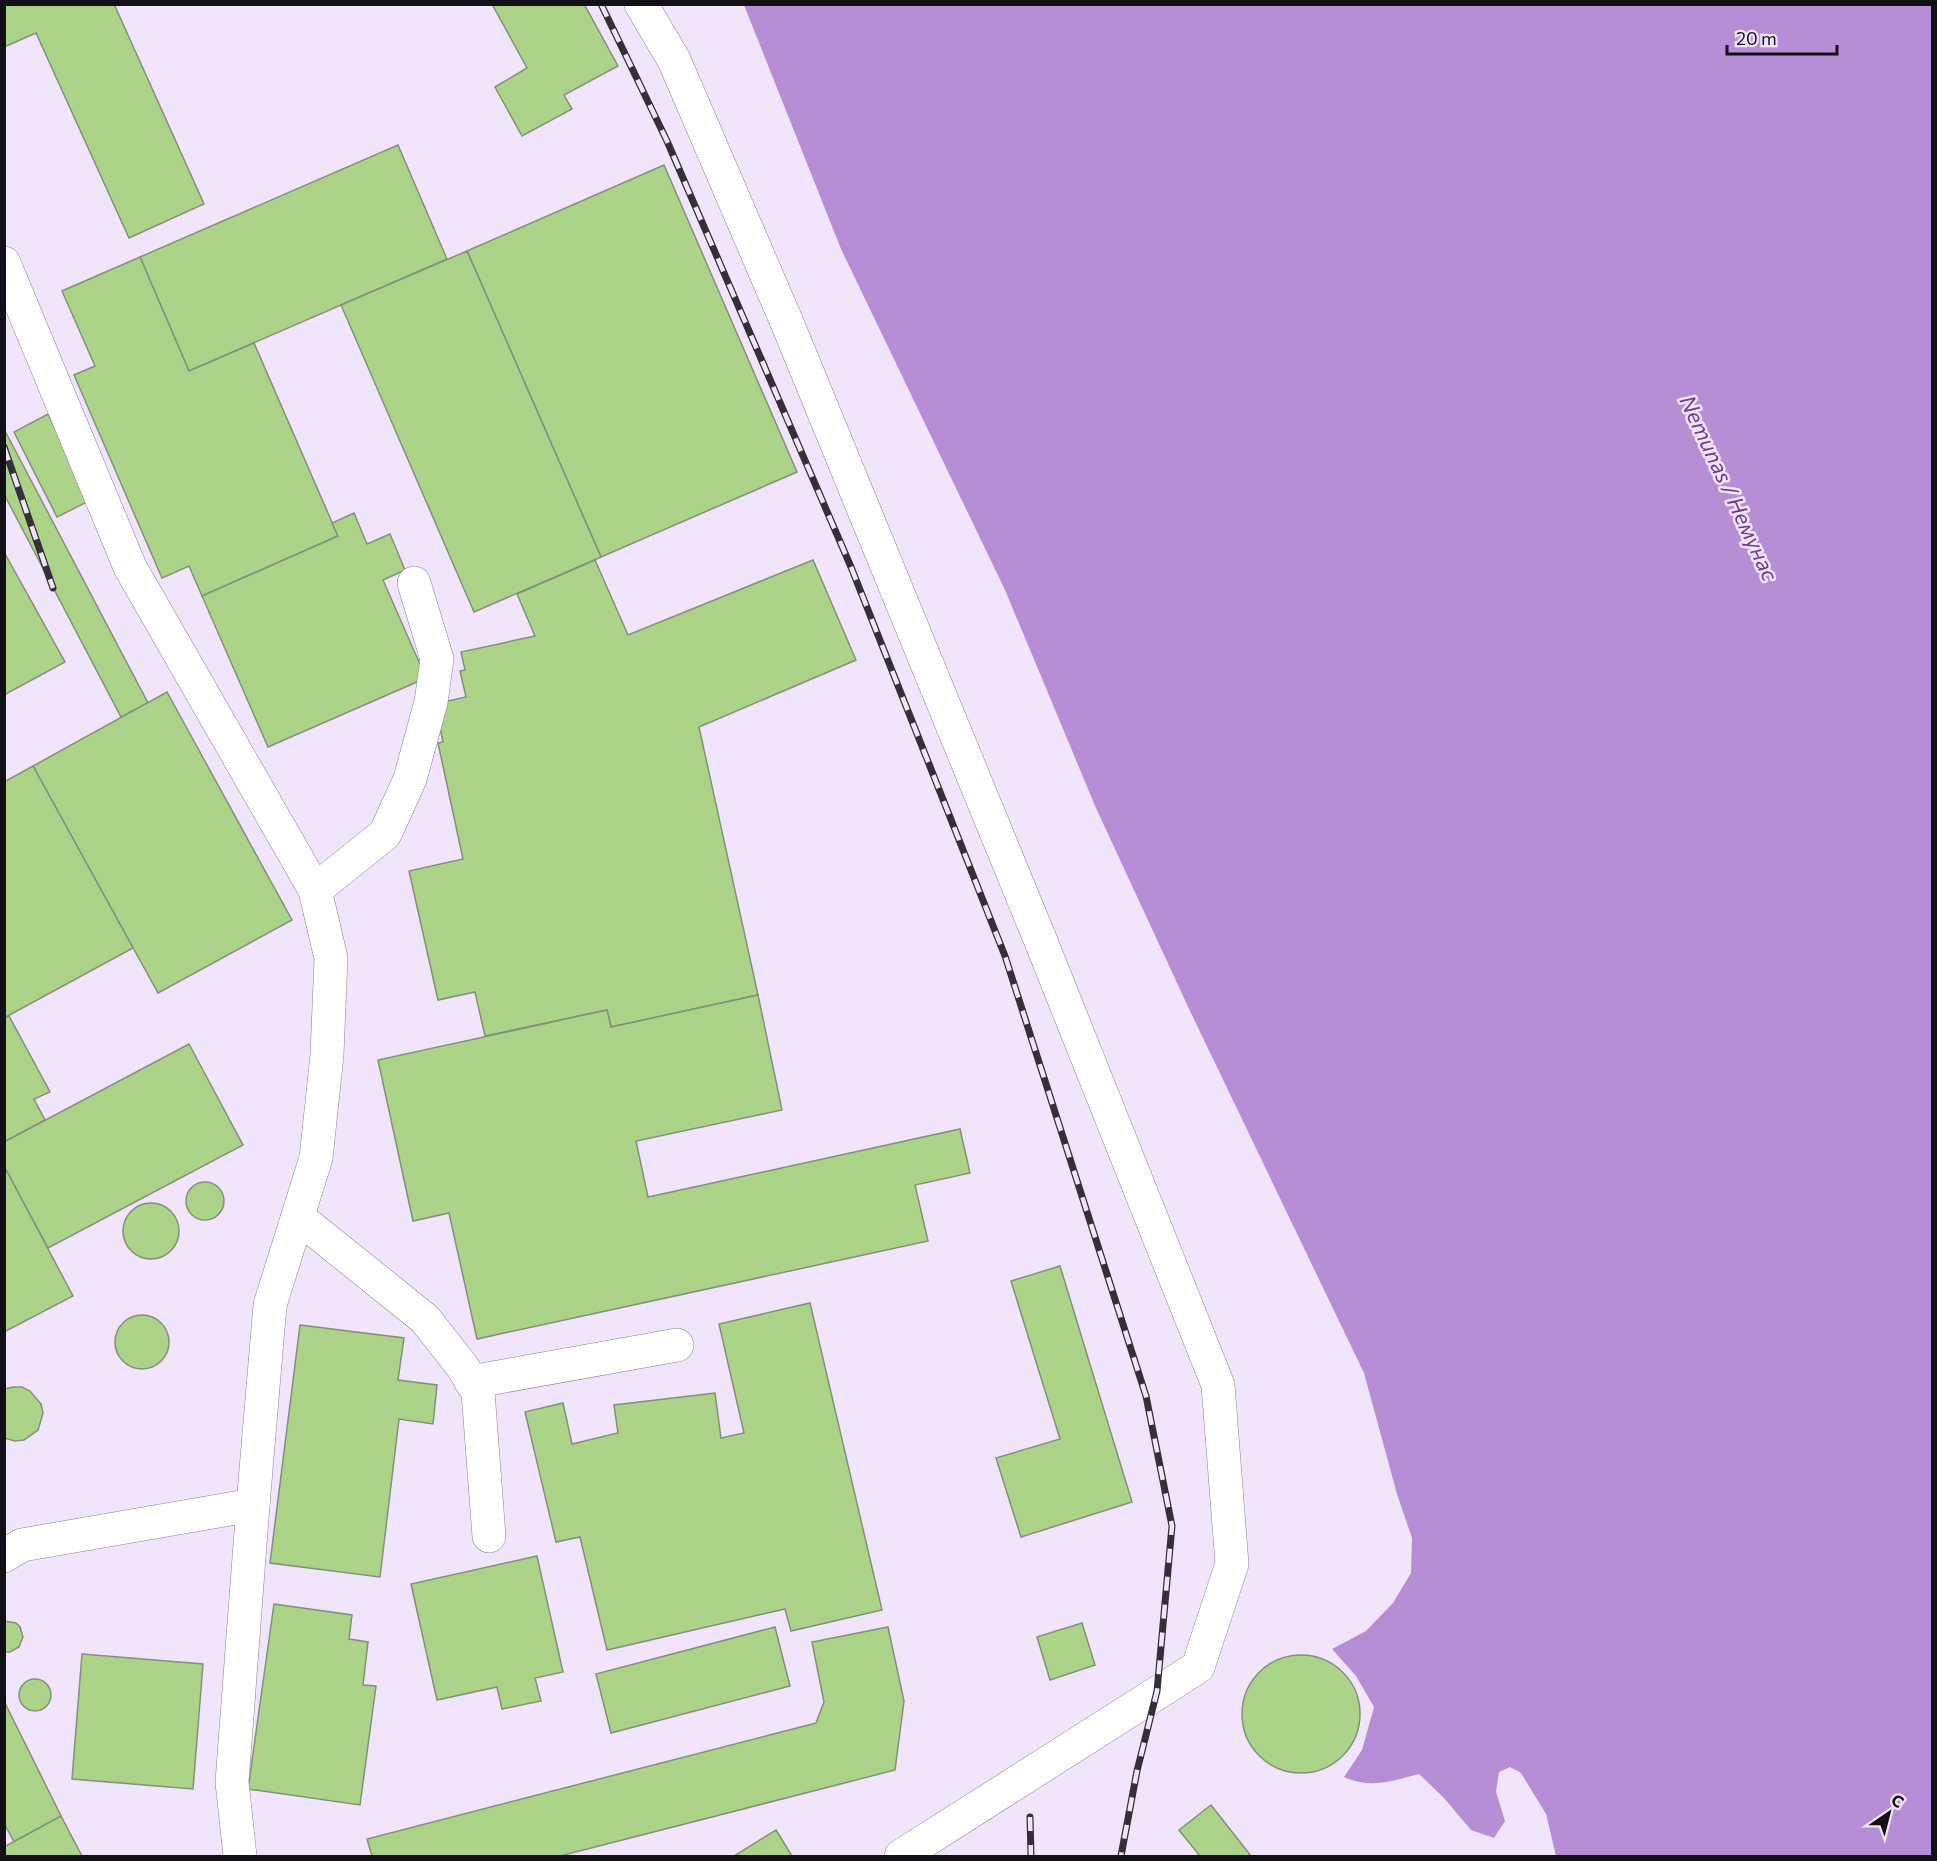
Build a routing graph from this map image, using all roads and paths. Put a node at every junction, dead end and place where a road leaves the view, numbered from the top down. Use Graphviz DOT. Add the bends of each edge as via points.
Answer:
graph roads {
  1 [pos="641,4"];
  2 [pos="4,263"];
  3 [pos="414,583"];
  4 [pos="315,890"];
  5 [pos="298,1217"];
  6 [pos="677,1345"];
  7 [pos="471,1382"];
  8 [pos="253,1505"];
  9 [pos="489,1536"];
  10 [pos="4,1556"];
  11 [pos="240,1857"];
  12 [pos="901,1857"];
  1 -- 12 [label="lane" via="674,60 788,326 1038,933 1218,1384 1232,1564 1198,1667"];
  2 -- 4 [label="lane" via="130,567"];
  3 -- 4 [label="lane" via="437,659 431,702 410,778 385,834"];
  4 -- 5 [label="lane" via="331,958 327,1044 316,1158"];
  5 -- 7 [label="lane" via="425,1319"];
  5 -- 8 [label="lane" via="270,1305"];
  6 -- 7 [label="lane"];
  7 -- 9 [label="lane" via="478,1392"];
  8 -- 10 [label="lane" via="22,1545"];
  8 -- 11 [label="lane" via="232,1782"];
}
